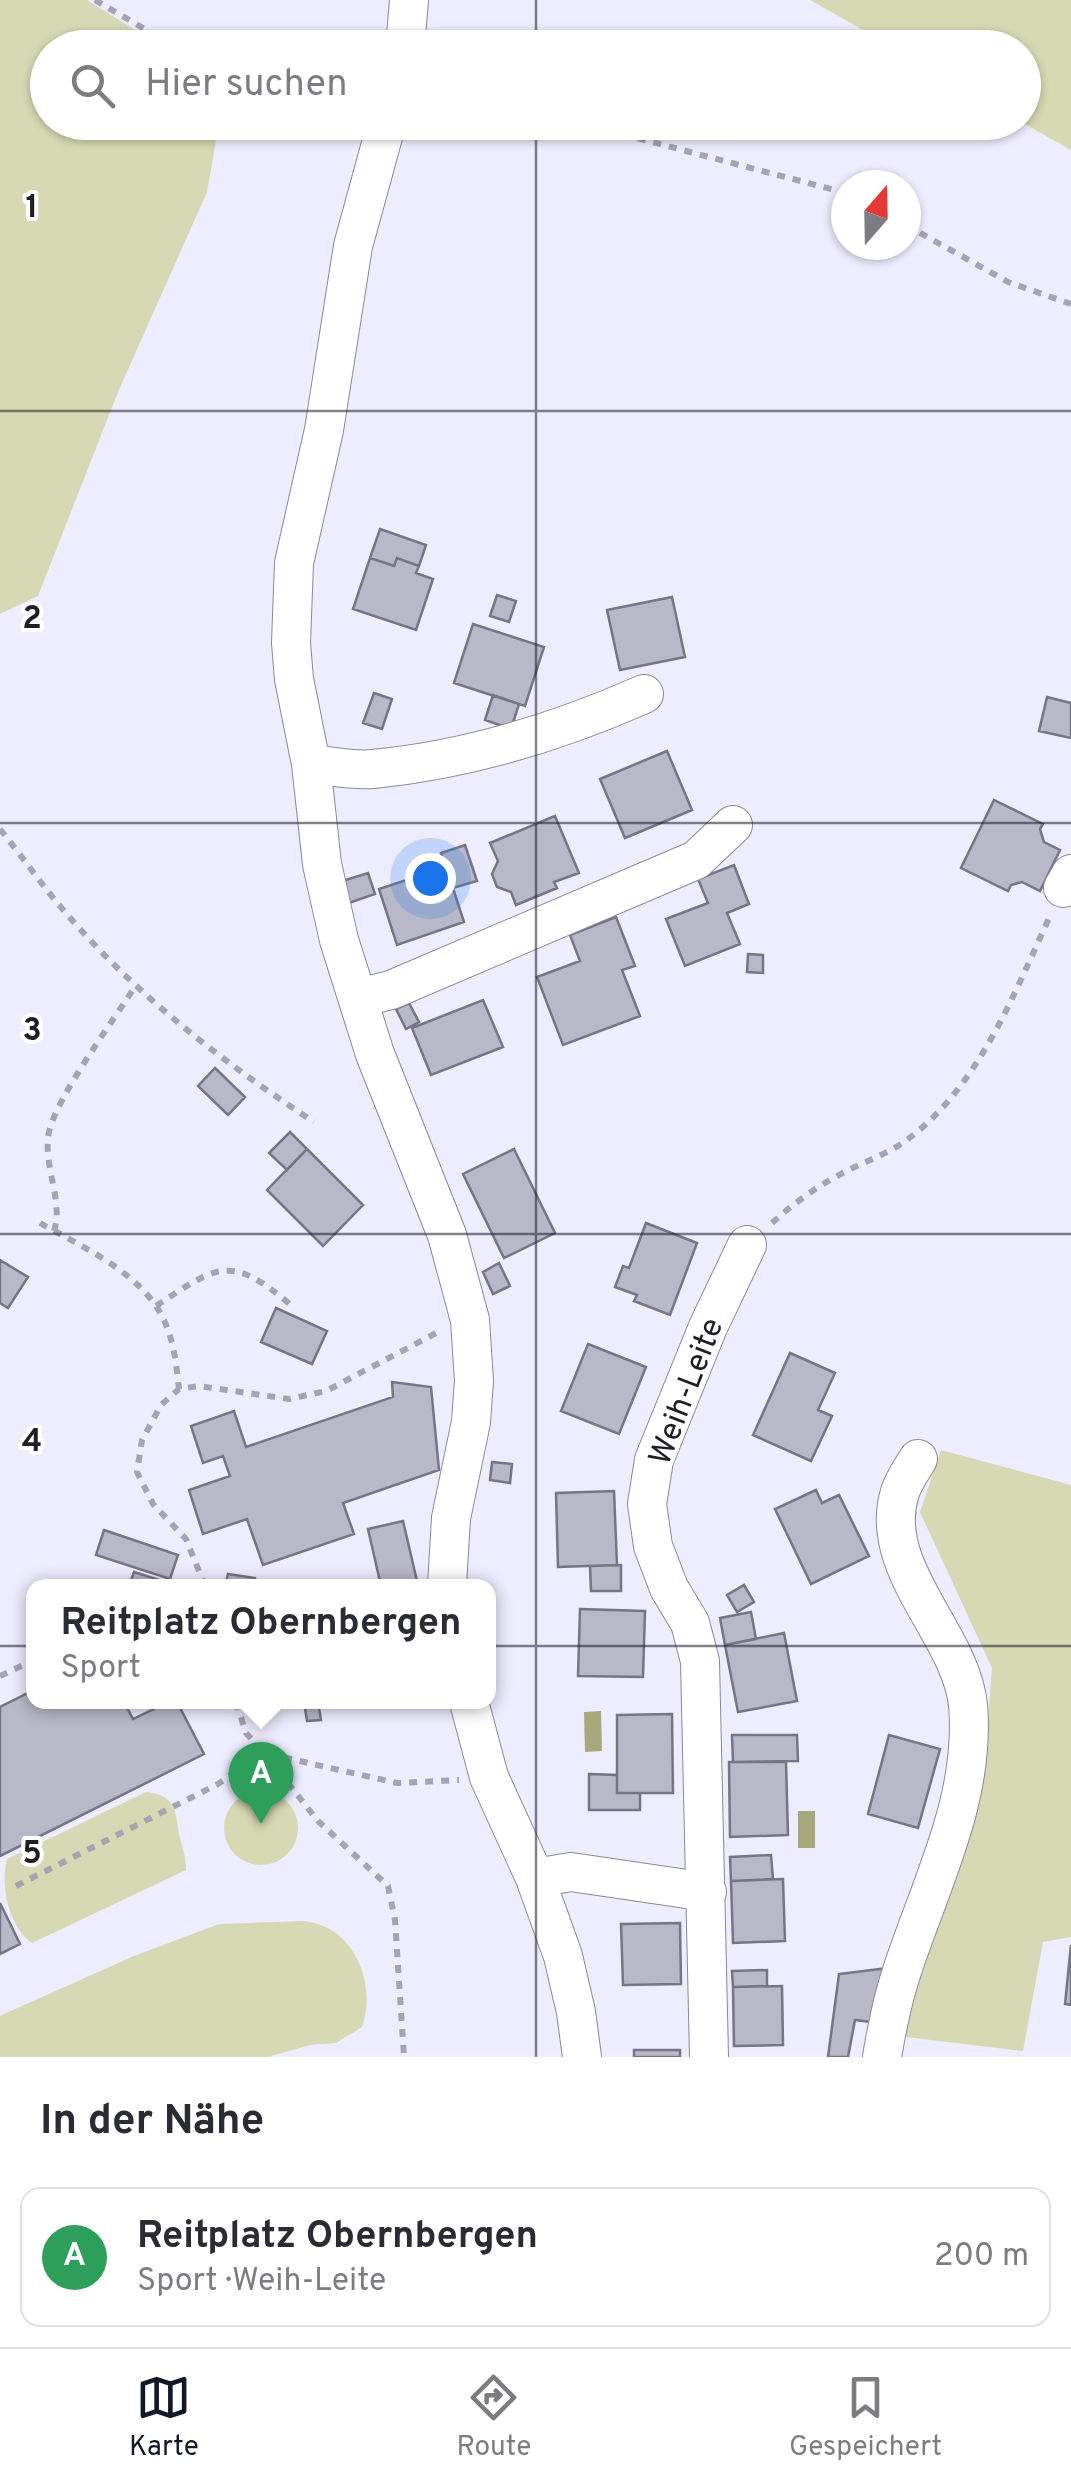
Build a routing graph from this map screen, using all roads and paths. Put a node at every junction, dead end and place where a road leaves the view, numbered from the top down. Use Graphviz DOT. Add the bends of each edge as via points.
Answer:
graph roads {
  1 [pos="94,0"];
  2 [pos="409,0"];
  3 [pos="146,30"];
  4 [pos="406,30"];
  5 [pos="382,140"];
  6 [pos="644,140"];
  7 [pos="831,189"];
  8 [pos="921,233"];
  9 [pos="1071,304"];
  10 [pos="644,694"];
  11 [pos="311,764"];
  12 [pos="733,825"];
  13 [pos="0,829"];
  14 [pos="1067,881"];
  15 [pos="136,985"];
  16 [pos="358,998"];
  17 [pos="314,1122"];
  18 [pos="40,1223"];
  19 [pos="54,1231"];
  20 [pos="747,1246"];
  21 [pos="156,1306"];
  22 [pos="292,1306"];
  23 [pos="470,1320"];
  24 [pos="180,1389"];
  25 [pos="918,1459"];
  26 [pos="202,1579"];
  27 [pos="447,1579"];
  28 [pos="26,1664"];
  29 [pos="0,1676"];
  30 [pos="238,1709"];
  31 [pos="470,1709"];
  32 [pos="264,1754"];
  33 [pos="489,1777"];
  34 [pos="535,1878"];
  35 [pos="16,1886"];
  36 [pos="707,1892"];
  37 [pos="404,2057"];
  38 [pos="582,2057"];
  39 [pos="709,2057"];
  40 [pos="882,2057"];
  1 -- 3 [label="path"];
  2 -- 4 [label="street"];
  5 -- 11 [label="street" via="352,246 324,430 294,564 294,678"];
  6 -- 7 [label="path"];
  8 -- 9 [label="path" via="1008,282"];
  10 -- 11 [label="street" via="504,746 370,770"];
  11 -- 16 [label="street" via="322,864"];
  12 -- 16 [label="street" via="696,860 391,990"];
  13 -- 15 [label="path" via="72,920"];
  14 -- 20 [label="path" via="994,1035 952,1096 904,1142 795,1202"];
  15 -- 17 [label="path" via="244,1076"];
  15 -- 19 [label="path" via="49,1130"];
  16 -- 23 [label="street" via="447,1235"];
  18 -- 19 [label="path"];
  19 -- 21 [label="path" via="125,1276"];
  20 -- 36 [label="street, Weih-Leite" via="654,1460 647,1504 653,1546 700,1661"];
  21 -- 22 [label="path" via="191,1282 237,1269"];
  21 -- 24 [label="path" via="174,1347"];
  23 -- 24 [label="path" via="326,1391 290,1399"];
  23 -- 27 [label="street" via="471,1422 451,1518"];
  24 -- 26 [label="path" via="142,1440 137,1472 153,1504 186,1539"];
  25 -- 40 [label="street" via="896,1507 900,1548 961,1674 968,1741 960,1804 903,1966"];
  28 -- 29 [label="path"];
  30 -- 32 [label="path" via="246,1733"];
  31 -- 33 [label="street"];
  32 -- 33 [label="path" via="397,1783"];
  32 -- 35 [label="path"];
  32 -- 37 [label="path" via="318,1821 388,1886"];
  33 -- 34 [label="street"];
  34 -- 36 [label="street" via="570,1872"];
  34 -- 38 [label="street" via="563,1956"];
  36 -- 39 [label="street, Weih-Leite"];
}
